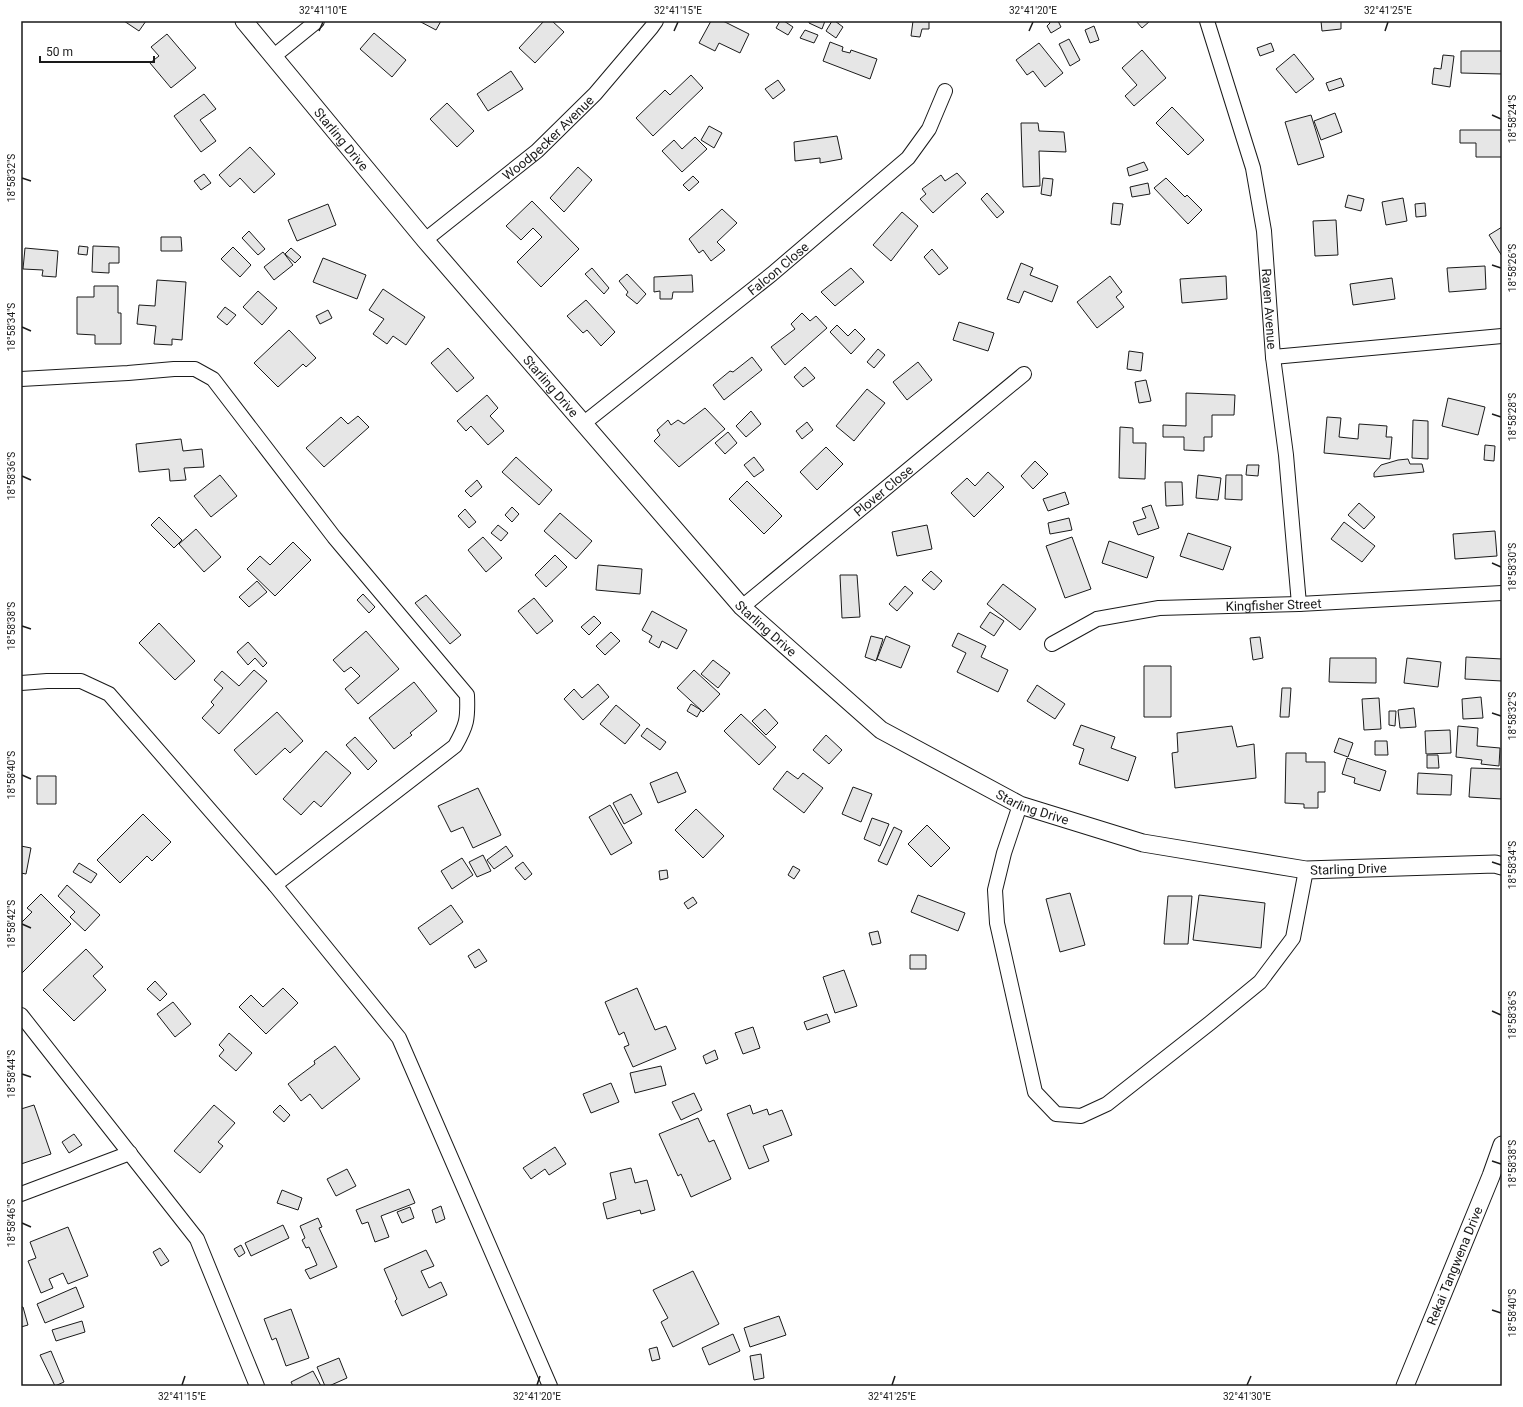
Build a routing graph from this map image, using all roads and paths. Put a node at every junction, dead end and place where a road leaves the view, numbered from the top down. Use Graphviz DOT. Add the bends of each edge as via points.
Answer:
graph roads {
  1 [pos="244,21"];
  2 [pos="317,21"];
  3 [pos="656,21"];
  4 [pos="1207,21"];
  5 [pos="274,56"];
  6 [pos="945,91"];
  7 [pos="425,240"];
  8 [pos="1502,336"];
  9 [pos="1273,357"];
  10 [pos="1024,374"];
  11 [pos="21,379"];
  12 [pos="584,423"];
  13 [pos="1502,593"];
  14 [pos="1299,604"];
  15 [pos="742,607"];
  16 [pos="1052,644"];
  17 [pos="21,683"];
  18 [pos="1020,805"];
  19 [pos="1502,866"];
  20 [pos="1306,870"];
  21 [pos="275,885"];
  22 [pos="21,1015"];
  23 [pos="1502,1145"];
  24 [pos="130,1153"];
  25 [pos="21,1194"];
  26 [pos="257,1386"];
  27 [pos="550,1386"];
  28 [pos="1405,1386"];
  1 -- 5 [label="street, Starling Drive"];
  2 -- 5 [label="street"];
  3 -- 7 [label="street, Woodpecker Avenue" via="595,94 537,151"];
  4 -- 9 [label="street, Raven Avenue" via="1253,168 1264,231"];
  5 -- 7 [label="street, Starling Drive"];
  6 -- 12 [label="street, Falcon Close" via="929,129 908,158 772,274"];
  7 -- 12 [label="street, Starling Drive"];
  8 -- 9 [label="street"];
  9 -- 14 [label="street, Raven Avenue" via="1286,455"];
  10 -- 15 [label="street, Plover Close"];
  11 -- 21 [label="street" via="188,369 213,379 334,537 467,695 468,715 465,729 455,746"];
  12 -- 15 [label="street, Starling Drive"];
  13 -- 14 [label="street, Kingfisher Street"];
  14 -- 16 [label="street, Kingfisher Street" via="1159,608 1097,619"];
  15 -- 18 [label="street, Starling Drive" via="881,730"];
  17 -- 21 [label="street" via="81,682 109,694"];
  18 -- 20 [label="street, Starling Drive" via="1143,843"];
  18 -- 20 [label="street" via="995,890 997,923 1035,1092 1056,1114 1081,1116 1107,1104 1260,982 1293,938"];
  19 -- 20 [label="street, Starling Drive" via="1495,864"];
  21 -- 27 [label="street" via="399,1038"];
  22 -- 24 [label="street"];
  23 -- 28 [label="street, Rekai Tangwena Drive"];
  24 -- 25 [label="street"];
  24 -- 26 [label="street" via="197,1239"];
}
